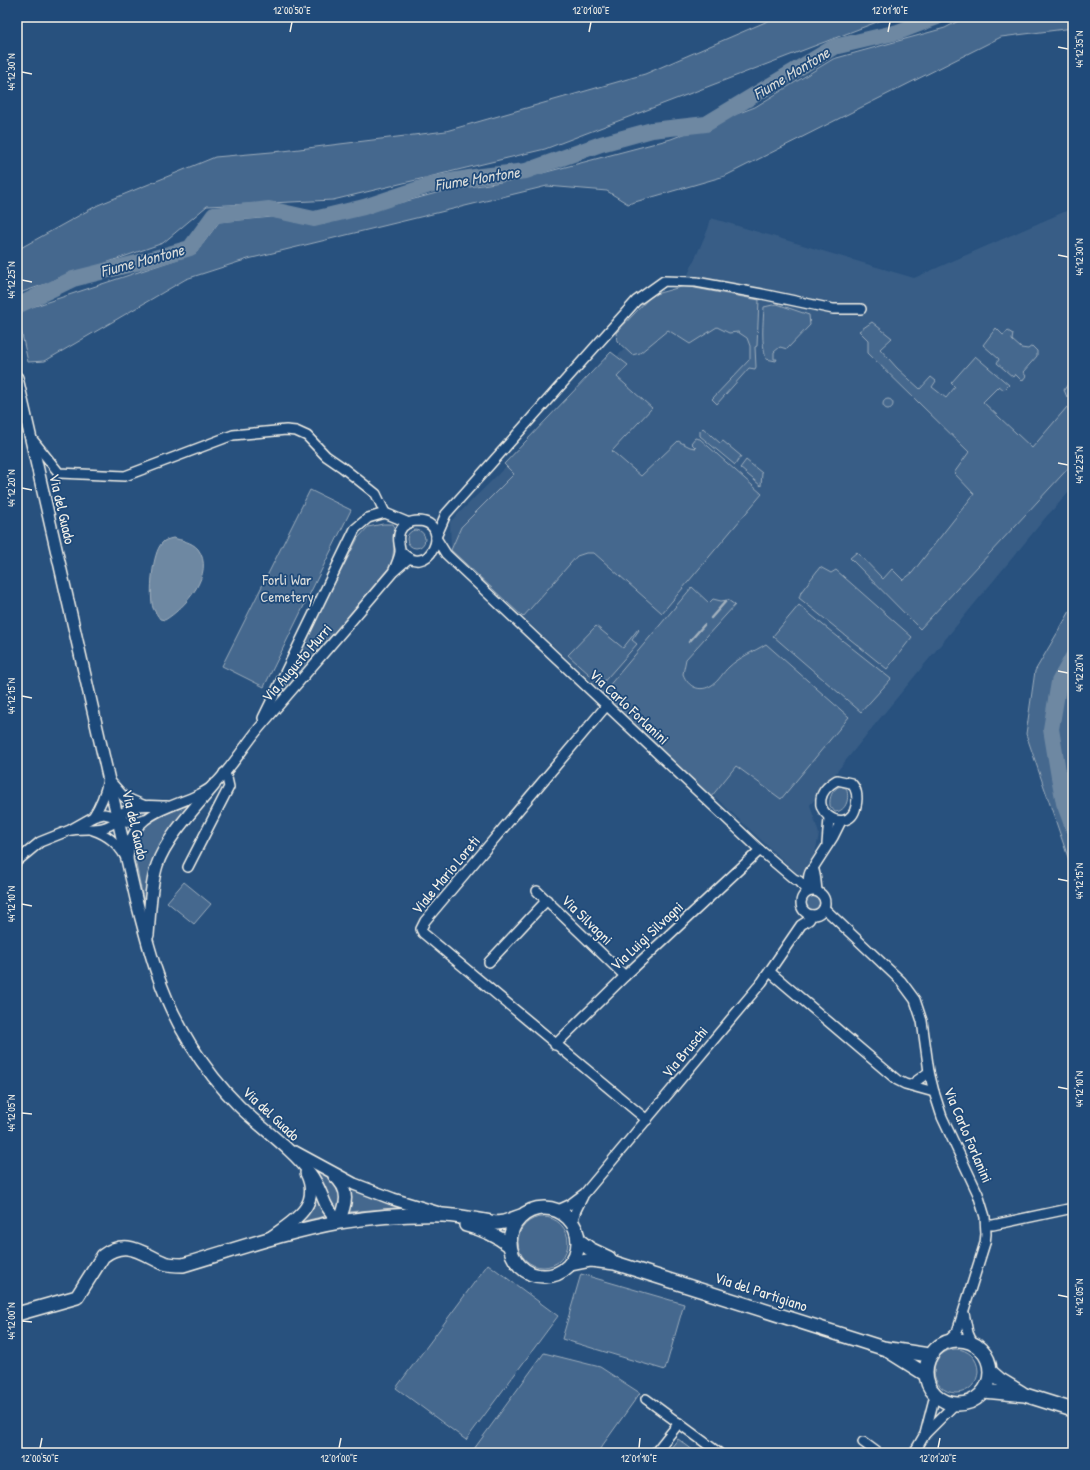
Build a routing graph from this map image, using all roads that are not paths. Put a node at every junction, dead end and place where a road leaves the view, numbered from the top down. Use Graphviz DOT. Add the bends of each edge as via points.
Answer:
graph roads {
  1 [pos="861,310"];
  2 [pos="18,382"];
  3 [pos="30,437"];
  4 [pos="389,514"];
  5 [pos="443,521"];
  6 [pos="406,525"];
  7 [pos="431,527"];
  8 [pos="436,538"];
  9 [pos="435,548"];
  10 [pos="400,550"];
  11 [pos="446,554"];
  12 [pos="409,558"];
  13 [pos="393,572"];
  14 [pos="607,705"];
  15 [pos="259,729"];
  16 [pos="224,773"];
  17 [pos="108,779"];
  18 [pos="214,785"];
  19 [pos="145,806"];
  20 [pos="168,806"];
  21 [pos="92,817"];
  22 [pos="117,818"];
  23 [pos="829,818"];
  24 [pos="146,819"];
  25 [pos="841,820"];
  26 [pos="70,830"];
  27 [pos="92,830"];
  28 [pos="827,844"];
  29 [pos="760,850"];
  30 [pos="17,861"];
  31 [pos="128,861"];
  32 [pos="188,867"];
  33 [pos="794,879"];
  34 [pos="537,891"];
  35 [pos="811,891"];
  36 [pos="547,900"];
  37 [pos="801,904"];
  38 [pos="824,908"];
  39 [pos="812,915"];
  40 [pos="801,925"];
  41 [pos="148,942"];
  42 [pos="489,962"];
  43 [pos="770,972"];
  44 [pos="625,976"];
  45 [pos="555,1045"];
  46 [pos="928,1072"];
  47 [pos="911,1085"];
  48 [pos="934,1092"];
  49 [pos="647,1120"];
  50 [pos="284,1146"];
  51 [pos="300,1162"];
  52 [pos="325,1169"];
  53 [pos="585,1193"];
  54 [pos="1073,1208"];
  55 [pos="558,1210"];
  56 [pos="445,1215"];
  57 [pos="405,1216"];
  58 [pos="520,1216"];
  59 [pos="339,1222"];
  60 [pos="572,1222"];
  61 [pos="986,1225"];
  62 [pos="578,1240"];
  63 [pos="265,1241"];
  64 [pos="509,1245"];
  65 [pos="570,1264"];
  66 [pos="629,1267"];
  67 [pos="964,1312"];
  68 [pos="17,1314"];
  69 [pos="949,1340"];
  70 [pos="972,1342"];
  71 [pos="883,1348"];
  72 [pos="930,1355"];
  73 [pos="990,1372"];
  74 [pos="925,1374"];
  75 [pos="984,1391"];
  76 [pos="935,1395"];
  77 [pos="1025,1395"];
  78 [pos="646,1399"];
  79 [pos="955,1404"];
  80 [pos="1073,1410"];
  81 [pos="679,1423"];
  82 [pos="925,1434"];
  83 [pos="863,1442"];
  84 [pos="655,1453"];
  85 [pos="719,1453"];
  86 [pos="878,1453"];
  87 [pos="914,1453"];
  1 -- 5 [label="street" via="833,309 696,282 664,280 636,301 446,514"];
  2 -- 3 [label="street, Via del Guado"];
  3 -- 4 [label="street" via="59,473 125,476 233,435 296,431 308,436 326,456 376,494"];
  3 -- 17 [label="street, Via del Guado"];
  4 -- 6 [label="street"];
  4 -- 15 [label="street" via="368,518 355,529"];
  5 -- 7 [label="street"];
  5 -- 8 [label="street"];
  6 -- 7 [label="street" via="418,521"];
  6 -- 10 [label="street" via="398,538"];
  7 -- 8 [label="street"];
  8 -- 9 [label="street"];
  8 -- 11 [label="street"];
  9 -- 11 [label="street"];
  9 -- 12 [label="street" via="428,557"];
  10 -- 12 [label="street"];
  10 -- 13 [label="street"];
  11 -- 14 [label="street, Via Carlo Forlanini"];
  12 -- 13 [label="street"];
  13 -- 15 [label="street, Via Augusto Murri"];
  14 -- 29 [label="street, Via Carlo Forlanini"];
  14 -- 45 [label="street, Viale Mario Loreti" via="421,927 423,933"];
  15 -- 16 [label="street, Via Augusto Murri"];
  16 -- 18 [label="street, Via Augusto Murri"];
  16 -- 32 [label="street" via="229,786"];
  17 -- 19 [label="street, Via Augusto Murri" via="124,797"];
  17 -- 21 [label="street" via="101,806"];
  17 -- 22 [label="street, Via del Guado"];
  18 -- 20 [label="street, Via Augusto Murri" via="191,798"];
  18 -- 41 [label="street" via="168,842 157,864 152,887"];
  19 -- 20 [label="street, Via Augusto Murri"];
  19 -- 22 [label="street, Via Augusto Murri" via="126,809"];
  20 -- 24 [label="street, Via Augusto Murri"];
  21 -- 22 [label="street" via="104,814"];
  21 -- 26 [label="street"];
  22 -- 24 [label="street, Via Augusto Murri" via="132,822"];
  22 -- 27 [label="street" via="108,827"];
  22 -- 31 [label="street, Via del Guado"];
  23 -- 25 [label="street"];
  23 -- 25 [label="street" via="821,806 823,794 831,784 844,780 853,786 857,803 854,813"];
  23 -- 28 [label="street"];
  24 -- 31 [label="street, Via Augusto Murri" via="137,826 132,837"];
  25 -- 28 [label="street"];
  26 -- 27 [label="street"];
  26 -- 30 [label="street" via="40,842"];
  27 -- 31 [label="street" via="113,840"];
  28 -- 35 [label="street" via="814,868 815,881"];
  29 -- 33 [label="street, Via Carlo Forlanini"];
  29 -- 44 [label="street, Via Luigi Silvagni"];
  31 -- 41 [label="street, Via del Guado"];
  33 -- 35 [label="street, Via Carlo Forlanini"];
  33 -- 37 [label="street"];
  34 -- 36 [label="street, Via Silvagni"];
  35 -- 37 [label="street" via="802,896"];
  35 -- 38 [label="street" via="824,898"];
  36 -- 42 [label="street, Via Silvagni"];
  36 -- 44 [label="street, Via Silvagni"];
  37 -- 39 [label="street" via="806,913"];
  37 -- 40 [label="street"];
  38 -- 39 [label="street"];
  38 -- 46 [label="street, Via Carlo Forlanini" via="909,990 922,1021"];
  39 -- 40 [label="street, Via Bruschi"];
  40 -- 43 [label="street, Via Bruschi"];
  41 -- 50 [label="street, Via del Guado" via="157,974 175,1017 196,1053 239,1106"];
  43 -- 47 [label="street" via="897,1080"];
  43 -- 49 [label="street, Via Bruschi"];
  44 -- 45 [label="street, Via Luigi Silvagni"];
  45 -- 49 [label="street, Viale Mario Loreti"];
  46 -- 47 [label="street"];
  46 -- 48 [label="street, Via Carlo Forlanini"];
  47 -- 48 [label="street"];
  48 -- 61 [label="street, Via Carlo Forlanini" via="942,1117 978,1194"];
  49 -- 53 [label="street, Via Bruschi"];
  50 -- 51 [label="street, Via del Guado"];
  50 -- 52 [label="street"];
  51 -- 59 [label="street, Via del Guado" via="311,1173 321,1189 326,1206"];
  51 -- 63 [label="street" via="311,1188 307,1208"];
  52 -- 56 [label="street" via="372,1191"];
  52 -- 59 [label="street" via="342,1184 346,1196"];
  53 -- 55 [label="street, Via Bruschi"];
  53 -- 60 [label="street, Via Bruschi"];
  54 -- 61 [label="street"];
  55 -- 58 [label="main road" via="538,1208"];
  55 -- 60 [label="main road"];
  56 -- 57 [label="main road"];
  56 -- 58 [label="main road" via="497,1222"];
  57 -- 59 [label="main road"];
  57 -- 64 [label="main road" via="482,1229"];
  58 -- 64 [label="main road" via="510,1234"];
  59 -- 63 [label="main road"];
  60 -- 62 [label="main road"];
  61 -- 67 [label="street, Via Carlo Forlanini" via="985,1243"];
  62 -- 65 [label="main road" via="575,1256"];
  62 -- 66 [label="main road, Via del Partigiano" via="590,1249"];
  63 -- 68 [label="main road" via="183,1265 166,1264 131,1248 115,1249 98,1261 77,1297"];
  64 -- 65 [label="main road" via="511,1255 517,1264 533,1275 554,1275"];
  65 -- 66 [label="main road, Via del Partigiano" via="591,1260"];
  66 -- 71 [label="main road, Via del Partigiano"];
  67 -- 69 [label="street, Via Carlo Forlanini" via="957,1332"];
  67 -- 70 [label="street"];
  69 -- 70 [label="main road"];
  69 -- 72 [label="main road" via="934,1349"];
  70 -- 73 [label="main road" via="986,1354"];
  71 -- 72 [label="main road, Via del Partigiano"];
  71 -- 74 [label="main road, Via del Partigiano"];
  72 -- 74 [label="main road"];
  73 -- 75 [label="main road" via="989,1382"];
  73 -- 77 [label="main road"];
  74 -- 76 [label="main road"];
  75 -- 77 [label="main road"];
  75 -- 79 [label="main road" via="971,1401"];
  76 -- 79 [label="main road"];
  76 -- 82 [label="street"];
  77 -- 80 [label="main road"];
  78 -- 81 [label="street"];
  79 -- 82 [label="street"];
  81 -- 84 [label="street"];
  81 -- 85 [label="street"];
  82 -- 87 [label="street"];
  83 -- 86 [label="street"];
}
